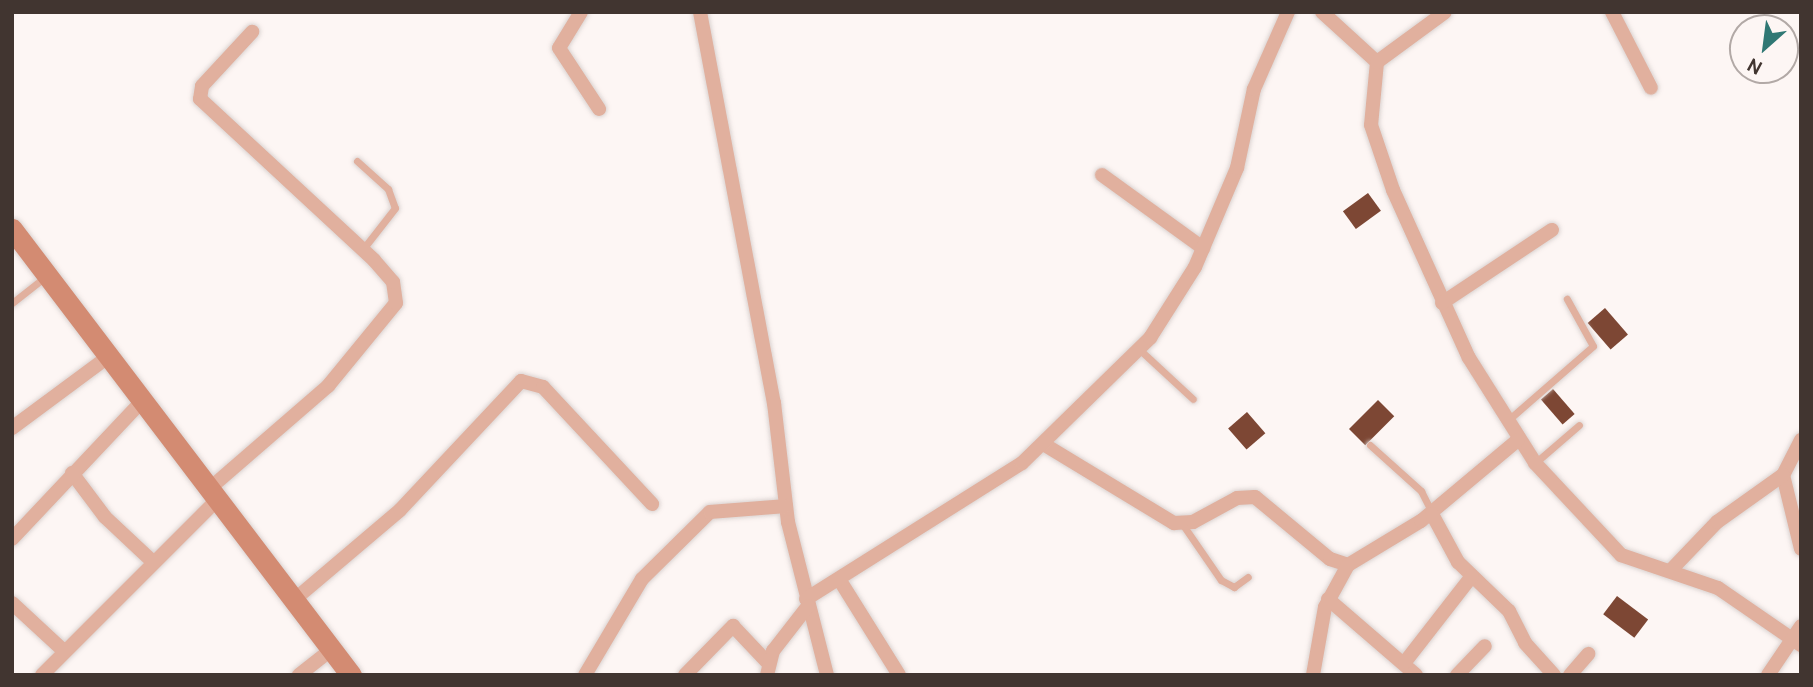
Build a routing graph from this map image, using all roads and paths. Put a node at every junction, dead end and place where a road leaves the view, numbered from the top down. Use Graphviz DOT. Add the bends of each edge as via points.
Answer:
graph roads {
  1 [pos="581,12"];
  2 [pos="700,12"];
  3 [pos="1288,12"];
  4 [pos="1322,12"];
  5 [pos="1445,12"];
  6 [pos="1612,12"];
  7 [pos="252,32"];
  8 [pos="1377,62"];
  9 [pos="1651,88"];
  10 [pos="598,109"];
  11 [pos="357,160"];
  12 [pos="1102,175"];
  13 [pos="12,229"];
  14 [pos="1552,230"];
  15 [pos="1203,248"];
  16 [pos="362,250"];
  17 [pos="45,277"];
  18 [pos="1567,299"];
  19 [pos="12,303"];
  20 [pos="1442,303"];
  21 [pos="1140,350"];
  22 [pos="108,357"];
  23 [pos="1193,399"];
  24 [pos="141,402"];
  25 [pos="1506,422"];
  26 [pos="1579,425"];
  27 [pos="12,428"];
  28 [pos="1518,440"];
  29 [pos="1801,440"];
  30 [pos="1370,444"];
  31 [pos="1045,445"];
  32 [pos="1535,463"];
  33 [pos="72,473"];
  34 [pos="1783,475"];
  35 [pos="212,495"];
  36 [pos="652,504"];
  37 [pos="786,506"];
  38 [pos="1432,514"];
  39 [pos="1183,525"];
  40 [pos="12,539"];
  41 [pos="1801,549"];
  42 [pos="151,560"];
  43 [pos="1348,565"];
  44 [pos="1670,571"];
  45 [pos="1472,576"];
  46 [pos="1248,577"];
  47 [pos="839,579"];
  48 [pos="1328,599"];
  49 [pos="294,600"];
  50 [pos="12,603"];
  51 [pos="807,603"];
  52 [pos="1798,637"];
  53 [pos="1485,646"];
  54 [pos="331,649"];
  55 [pos="64,650"];
  56 [pos="1588,654"];
  57 [pos="1405,662"];
  58 [pos="767,669"];
  59 [pos="41,675"];
  60 [pos="299,675"];
  61 [pos="351,675"];
  62 [pos="585,675"];
  63 [pos="684,675"];
  64 [pos="827,675"];
  65 [pos="899,675"];
  66 [pos="1313,675"];
  67 [pos="1416,675"];
  68 [pos="1457,675"];
  69 [pos="1554,675"];
  70 [pos="1570,675"];
  71 [pos="1768,675"];
  1 -- 10 [label="street" via="559,48"];
  2 -- 37 [label="street" via="774,403"];
  3 -- 15 [label="street" via="1254,89 1243,152"];
  4 -- 8 [label="street"];
  5 -- 8 [label="street"];
  6 -- 9 [label="street"];
  7 -- 16 [label="street" via="202,86 200,99"];
  8 -- 20 [label="street" via="1373,139"];
  11 -- 16 [label="lane" via="388,190 395,208"];
  12 -- 15 [label="street"];
  13 -- 17 [label="main road"];
  14 -- 20 [label="street"];
  15 -- 21 [label="street"];
  16 -- 35 [label="street" via="393,282 396,303 390,315 328,386"];
  17 -- 19 [label="lane"];
  17 -- 22 [label="main road"];
  18 -- 25 [label="lane" via="1593,346"];
  20 -- 25 [label="street"];
  21 -- 23 [label="lane"];
  21 -- 31 [label="street"];
  22 -- 24 [label="main road"];
  22 -- 27 [label="street"];
  24 -- 33 [label="street"];
  24 -- 35 [label="main road"];
  25 -- 28 [label="street"];
  26 -- 32 [label="lane"];
  28 -- 32 [label="street"];
  28 -- 38 [label="street"];
  29 -- 34 [label="street"];
  30 -- 38 [label="lane" via="1421,491"];
  31 -- 39 [label="street" via="1104,486"];
  31 -- 47 [label="street"];
  32 -- 44 [label="street" via="1605,544"];
  33 -- 40 [label="street"];
  33 -- 42 [label="street" via="111,524"];
  34 -- 41 [label="street"];
  34 -- 44 [label="street" via="1717,522"];
  35 -- 42 [label="street"];
  35 -- 49 [label="main road"];
  36 -- 49 [label="street" via="543,387 521,381 400,510"];
  37 -- 51 [label="street"];
  37 -- 62 [label="street" via="710,512 642,579"];
  38 -- 43 [label="street"];
  38 -- 45 [label="street"];
  39 -- 43 [label="street" via="1237,498 1255,497 1330,559"];
  39 -- 46 [label="lane" via="1221,580 1234,587"];
  42 -- 55 [label="street"];
  43 -- 48 [label="street"];
  44 -- 52 [label="street" via="1727,593"];
  45 -- 57 [label="street"];
  45 -- 69 [label="street" via="1509,611 1525,643"];
  47 -- 51 [label="street"];
  47 -- 65 [label="street"];
  48 -- 57 [label="street"];
  48 -- 66 [label="street"];
  49 -- 54 [label="main road"];
  50 -- 55 [label="street"];
  51 -- 58 [label="street"];
  51 -- 64 [label="street"];
  52 -- 71 [label="street"];
  53 -- 68 [label="street"];
  54 -- 60 [label="street"];
  54 -- 61 [label="main road"];
  55 -- 59 [label="street"];
  56 -- 70 [label="street"];
  57 -- 67 [label="street"];
  58 -- 63 [label="street" via="733,626"];
}
